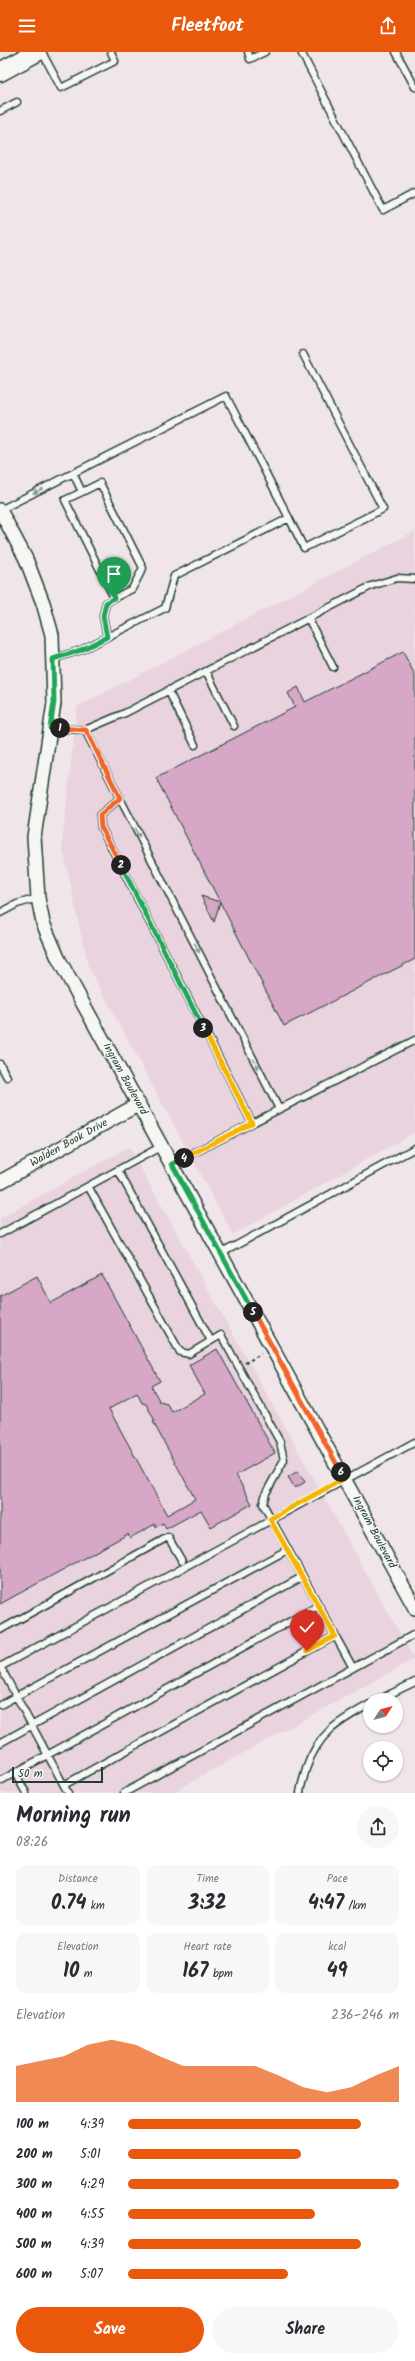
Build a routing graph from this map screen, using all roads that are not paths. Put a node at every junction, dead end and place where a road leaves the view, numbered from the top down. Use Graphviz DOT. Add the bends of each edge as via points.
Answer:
graph roads {
  1 [pos="37,52"];
  2 [pos="42,52"];
  3 [pos="111,52"];
  4 [pos="248,52"];
  5 [pos="265,52"];
  6 [pos="301,52"];
  7 [pos="396,52"];
  8 [pos="0,72"];
  9 [pos="415,87"];
  10 [pos="17,102"];
  11 [pos="0,111"];
  12 [pos="415,193"];
  13 [pos="303,354"];
  14 [pos="73,473"];
  15 [pos="82,492"];
  16 [pos="0,510"];
  17 [pos="289,518"];
  18 [pos="415,579"];
  19 [pos="114,598"];
  20 [pos="308,618"];
  21 [pos="107,637"];
  22 [pos="53,659"];
  23 [pos="333,667"];
  24 [pos="206,671"];
  25 [pos="168,690"];
  26 [pos="234,726"];
  27 [pos="50,728"];
  28 [pos="86,730"];
  29 [pos="195,745"];
  30 [pos="120,798"];
  31 [pos="38,898"];
  32 [pos="0,913"];
  33 [pos="415,1040"];
  34 [pos="0,1064"];
  35 [pos="7,1077"];
  36 [pos="139,1104"];
  37 [pos="279,1109"];
  38 [pos="252,1123"];
  39 [pos="162,1146"];
  40 [pos="415,1148"];
  41 [pos="172,1164"];
  42 [pos="118,1170"];
  43 [pos="0,1182"];
  44 [pos="88,1186"];
  45 [pos="0,1234"];
  46 [pos="222,1253"];
  47 [pos="211,1341"];
  48 [pos="415,1442"];
  49 [pos="345,1478"];
  50 [pos="270,1519"];
  51 [pos="287,1550"];
  52 [pos="182,1561"];
  53 [pos="302,1577"];
  54 [pos="318,1606"];
  55 [pos="415,1608"];
  56 [pos="0,1630"];
  57 [pos="415,1634"];
  58 [pos="335,1636"];
  59 [pos="0,1667"];
  60 [pos="352,1668"];
  61 [pos="415,1682"];
  62 [pos="392,1693"];
  63 [pos="16,1697"];
  64 [pos="0,1706"];
  65 [pos="363,1708"];
  66 [pos="32,1726"];
  67 [pos="0,1743"];
  68 [pos="48,1755"];
  69 [pos="15,1773"];
  70 [pos="0,1781"];
  71 [pos="64,1785"];
  72 [pos="26,1793"];
  73 [pos="68,1793"];
  74 [pos="124,1793"];
  75 [pos="300,1793"];
  1 -- 8 [label="main road"];
  2 -- 3 [label="lane" via="61,88 115,61"];
  4 -- 5 [label="lane" via="250,59"];
  6 -- 12 [label="lane" via="383,210"];
  7 -- 9 [label="lane"];
  10 -- 11 [label="lane"];
  13 -- 17 [label="lane" via="383,509 304,548"];
  14 -- 15 [label="lane"];
  14 -- 16 [label="lane, one-way"];
  14 -- 17 [label="lane" via="226,396"];
  15 -- 19 [label="lane" via="65,500"];
  15 -- 19 [label="lane" via="100,483 143,568 132,589"];
  16 -- 22 [label="street, Ingram Boulevard" via="26,559 43,603 52,635"];
  17 -- 21 [label="lane" via="174,576 165,608"];
  18 -- 20 [label="lane" via="387,580"];
  19 -- 21 [label="lane" via="106,603 103,616"];
  20 -- 23 [label="lane"];
  20 -- 24 [label="lane"];
  21 -- 22 [label="lane" via="81,650"];
  22 -- 27 [label="street, Ingram Boulevard" via="54,702"];
  24 -- 25 [label="lane"];
  24 -- 26 [label="lane"];
  25 -- 28 [label="lane"];
  25 -- 29 [label="lane"];
  27 -- 28 [label="lane"];
  27 -- 31 [label="street, Ingram Boulevard" via="34,837"];
  28 -- 30 [label="lane"];
  30 -- 37 [label="lane, one-way"];
  30 -- 38 [label="lane" via="100,815 101,827"];
  31 -- 32 [label="lane" via="17,904"];
  31 -- 36 [label="street, Ingram Boulevard" via="44,923 58,958"];
  33 -- 37 [label="lane"];
  34 -- 35 [label="lane"];
  36 -- 39 [label="street, Ingram Boulevard"];
  36 -- 43 [label="street, Walden Book Drive"];
  37 -- 38 [label="lane"];
  38 -- 41 [label="lane"];
  39 -- 41 [label="street, Ingram Boulevard"];
  39 -- 42 [label="lane"];
  40 -- 46 [label="lane"];
  41 -- 46 [label="street, Ingram Boulevard"];
  42 -- 44 [label="lane"];
  42 -- 47 [label="lane"];
  44 -- 45 [label="lane"];
  44 -- 47 [label="lane" via="180,1352 188,1354"];
  46 -- 49 [label="street, Ingram Boulevard"];
  47 -- 50 [label="lane" via="221,1336 283,1447 283,1463 262,1501"];
  48 -- 49 [label="lane"];
  49 -- 50 [label="lane"];
  49 -- 55 [label="street, Ingram Boulevard"];
  50 -- 51 [label="lane"];
  50 -- 59 [label="lane"];
  51 -- 53 [label="lane"];
  51 -- 63 [label="lane"];
  52 -- 56 [label="lane" via="168,1537"];
  53 -- 54 [label="lane"];
  53 -- 66 [label="lane"];
  54 -- 58 [label="lane"];
  54 -- 68 [label="lane"];
  57 -- 60 [label="lane"];
  58 -- 60 [label="lane"];
  58 -- 71 [label="lane"];
  59 -- 63 [label="lane"];
  60 -- 74 [label="lane"];
  61 -- 62 [label="lane"];
  63 -- 64 [label="lane"];
  63 -- 66 [label="lane"];
  65 -- 75 [label="lane" via="339,1721 324,1735 312,1753"];
  66 -- 67 [label="lane"];
  66 -- 68 [label="lane"];
  68 -- 69 [label="lane"];
  68 -- 71 [label="lane"];
  69 -- 70 [label="lane"];
  69 -- 72 [label="lane"];
  71 -- 73 [label="lane"];
}
